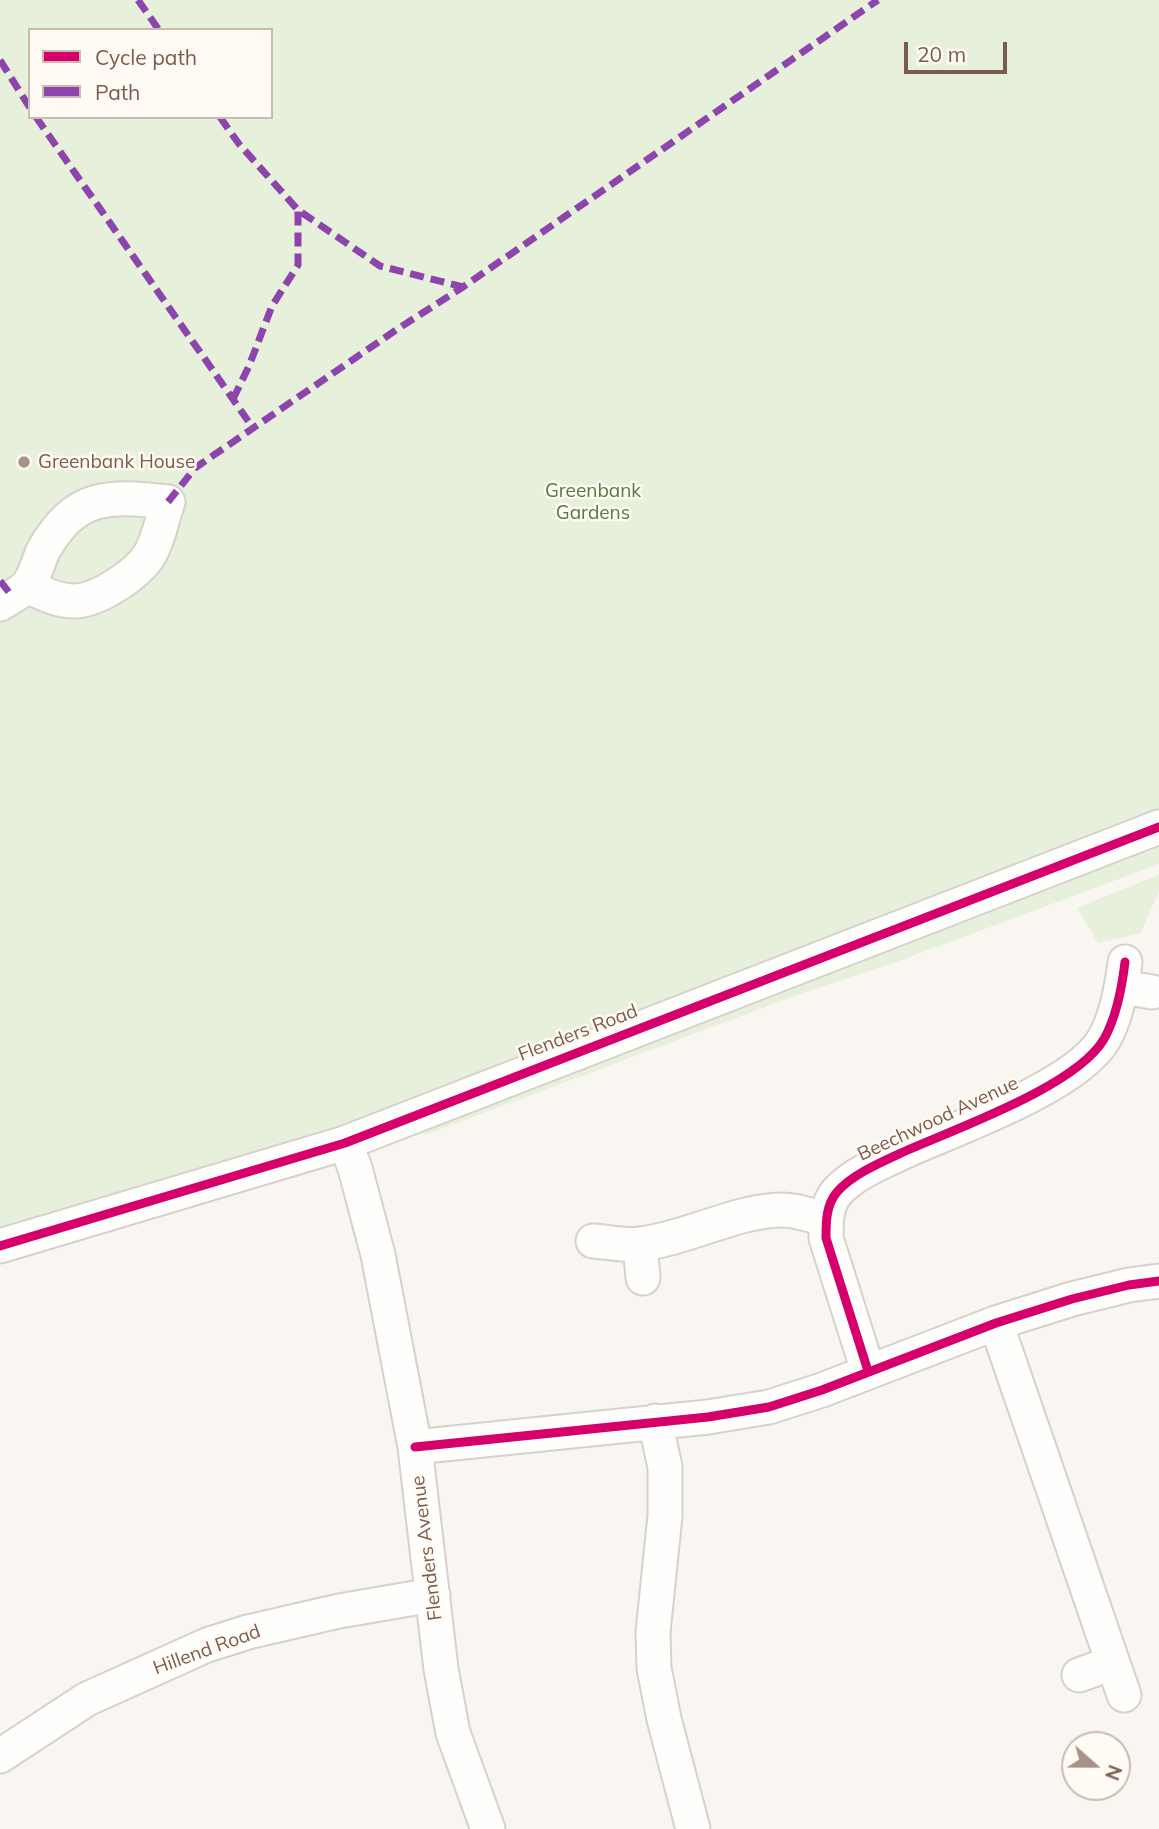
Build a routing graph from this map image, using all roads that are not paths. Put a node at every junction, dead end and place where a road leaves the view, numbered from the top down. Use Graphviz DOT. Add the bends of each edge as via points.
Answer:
graph roads {
  1 [pos="27,586"];
  2 [pos="0,604"];
  3 [pos="1159,827"];
  4 [pos="1133,980"];
  5 [pos="345,1143"];
  6 [pos="825,1219"];
  7 [pos="593,1241"];
  8 [pos="640,1244"];
  9 [pos="0,1246"];
  10 [pos="643,1278"];
  11 [pos="1159,1281"];
  12 [pos="996,1323"];
  13 [pos="868,1371"];
  14 [pos="655,1421"];
  15 [pos="415,1447"];
  16 [pos="433,1595"];
  17 [pos="1112,1663"];
  18 [pos="1079,1675"];
  19 [pos="1124,1695"];
  20 [pos="0,1756"];
  21 [pos="488,1829"];
  22 [pos="693,1829"];
  1 -- 2 [label="street"];
  3 -- 5 [label="street, Flenders Road"];
  4 -- 6 [label="street, Beechwood Avenue" via="1104,1039 1082,1064 1046,1088 885,1160 837,1193"];
  5 -- 9 [label="street, Flenders Road"];
  5 -- 15 [label="street, Flenders Avenue" via="378,1255"];
  6 -- 8 [label="street" via="786,1210 762,1211"];
  6 -- 13 [label="street" via="826,1238"];
  7 -- 8 [label="street"];
  8 -- 10 [label="street"];
  11 -- 12 [label="street" via="1072,1299"];
  12 -- 13 [label="street"];
  12 -- 17 [label="street"];
  13 -- 14 [label="street" via="769,1407"];
  14 -- 15 [label="street"];
  14 -- 22 [label="street" via="665,1467 665,1516 653,1632 654,1668"];
  15 -- 16 [label="street, Flenders Avenue"];
  16 -- 20 [label="street, Hillend Road" via="315,1616 207,1645 87,1699"];
  16 -- 21 [label="street, Flenders Avenue" via="453,1733"];
  17 -- 18 [label="street"];
  17 -- 19 [label="street"];
}
